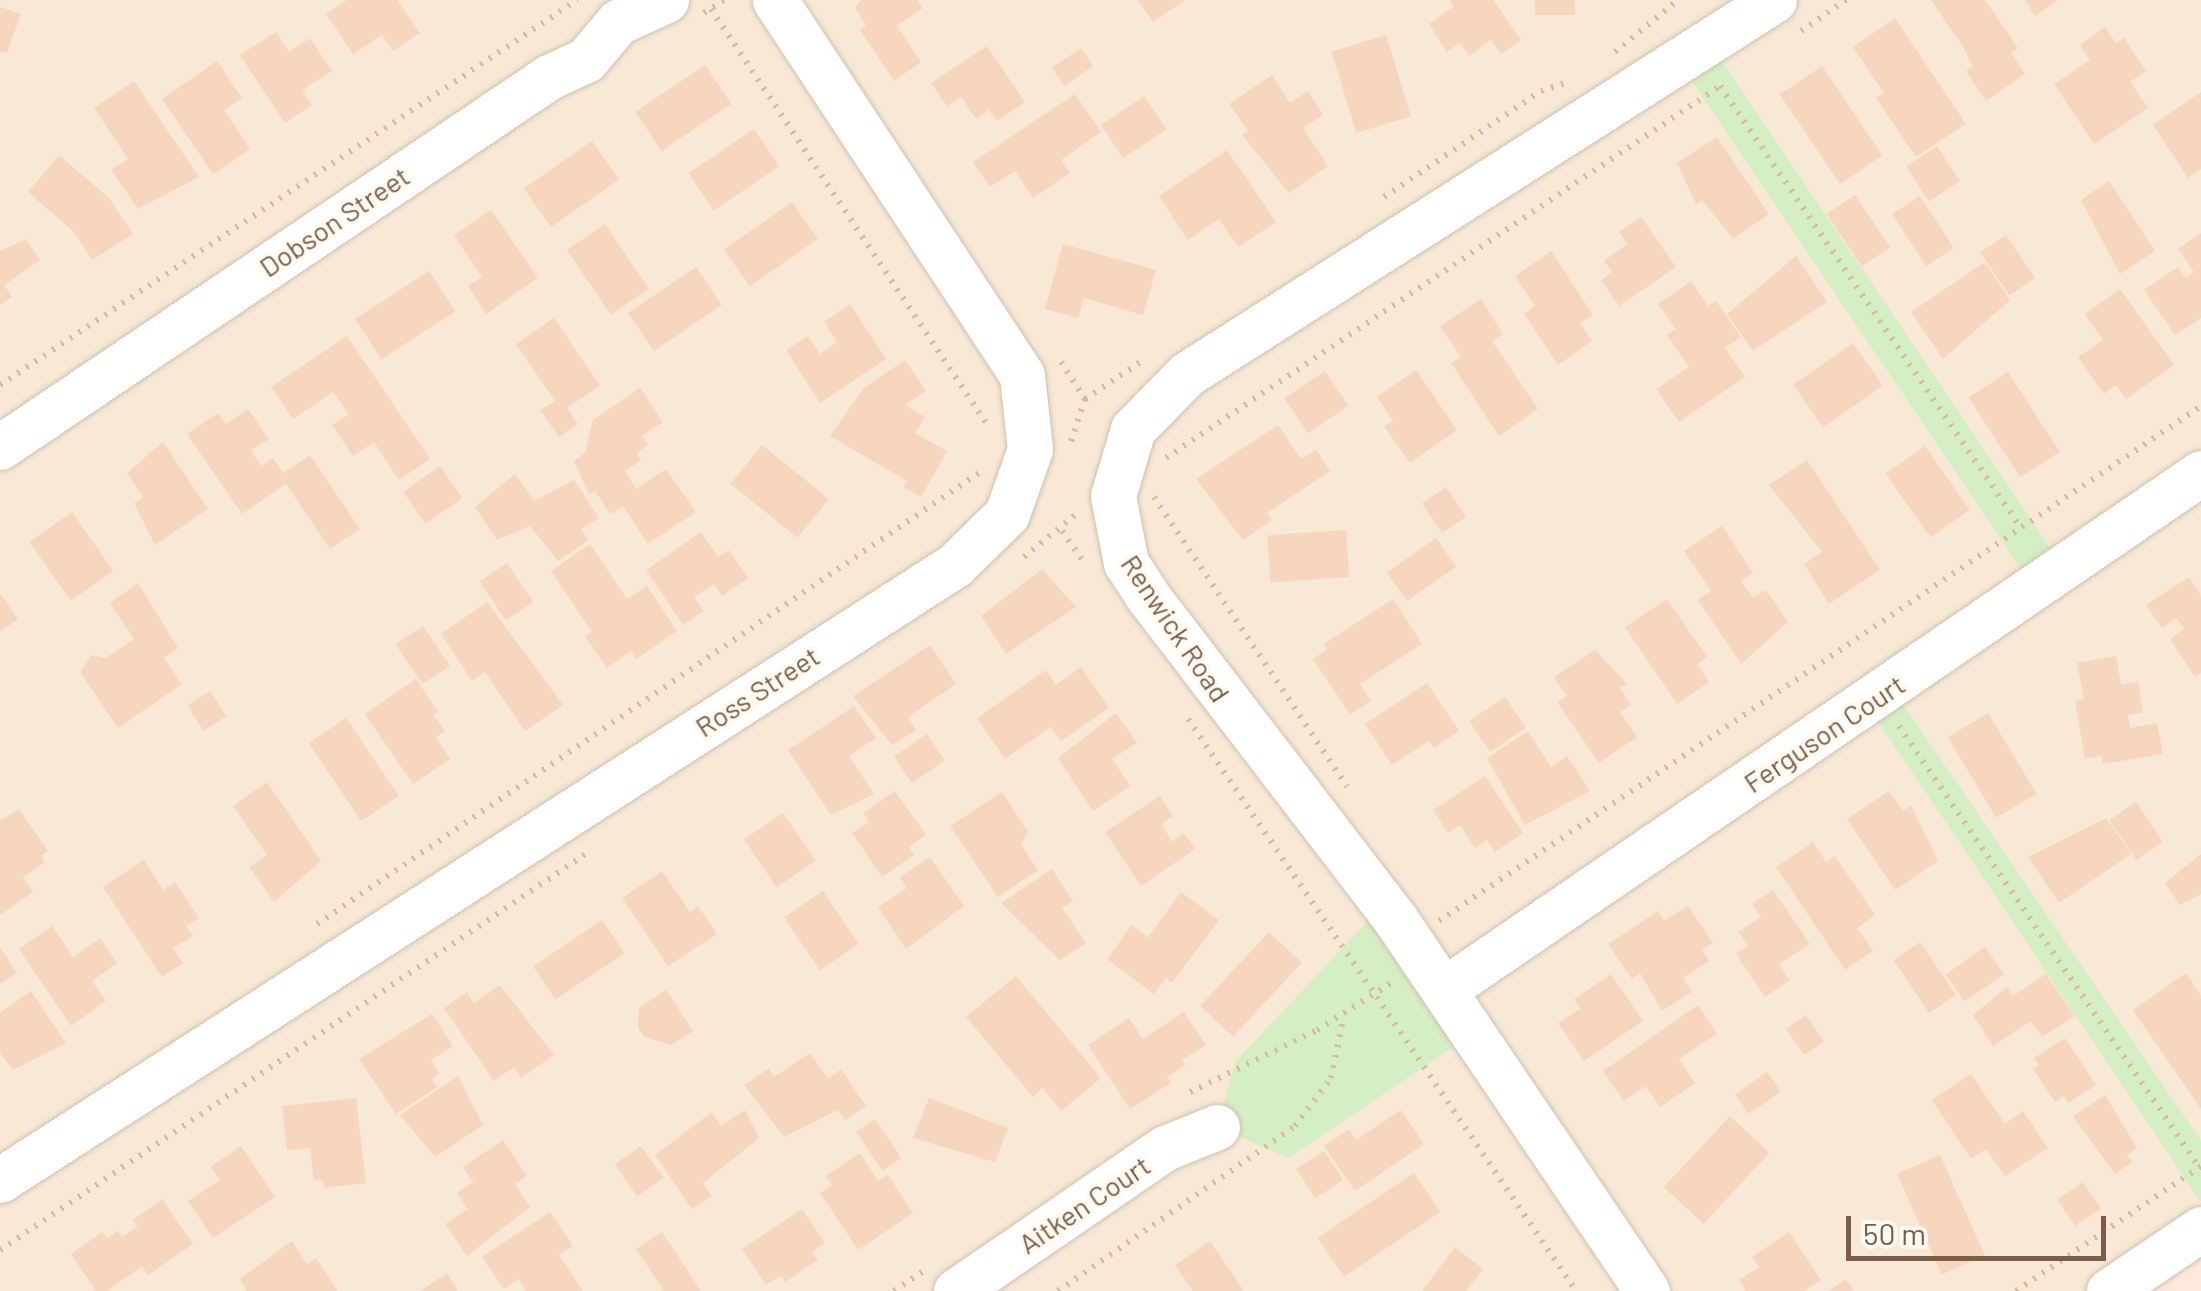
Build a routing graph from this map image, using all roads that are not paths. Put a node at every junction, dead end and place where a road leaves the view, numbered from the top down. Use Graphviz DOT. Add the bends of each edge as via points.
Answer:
graph roads {
  1 [pos="666,0"];
  2 [pos="775,0"];
  3 [pos="1778,21"];
  4 [pos="0,447"];
  5 [pos="2201,473"];
  6 [pos="1444,989"];
  7 [pos="1218,1127"];
  8 [pos="0,1180"];
  9 [pos="2201,1229"];
  10 [pos="956,1291"];
  11 [pos="1647,1291"];
  12 [pos="2109,1291"];
  1 -- 4 [label="street, Dobson Street" via="618,22 586,60 549,77"];
  2 -- 8 [label="street, Ross Street" via="1022,376 1030,449 1008,514 955,565"];
  3 -- 6 [label="street, Renwick Road" via="1186,374 1147,410 1122,452 1113,506 1126,563"];
  5 -- 6 [label="street, Ferguson Court"];
  6 -- 11 [label="street, Renwick Road"];
  7 -- 10 [label="street, Aitken Court" via="1165,1148"];
  9 -- 12 [label="street"];
}
